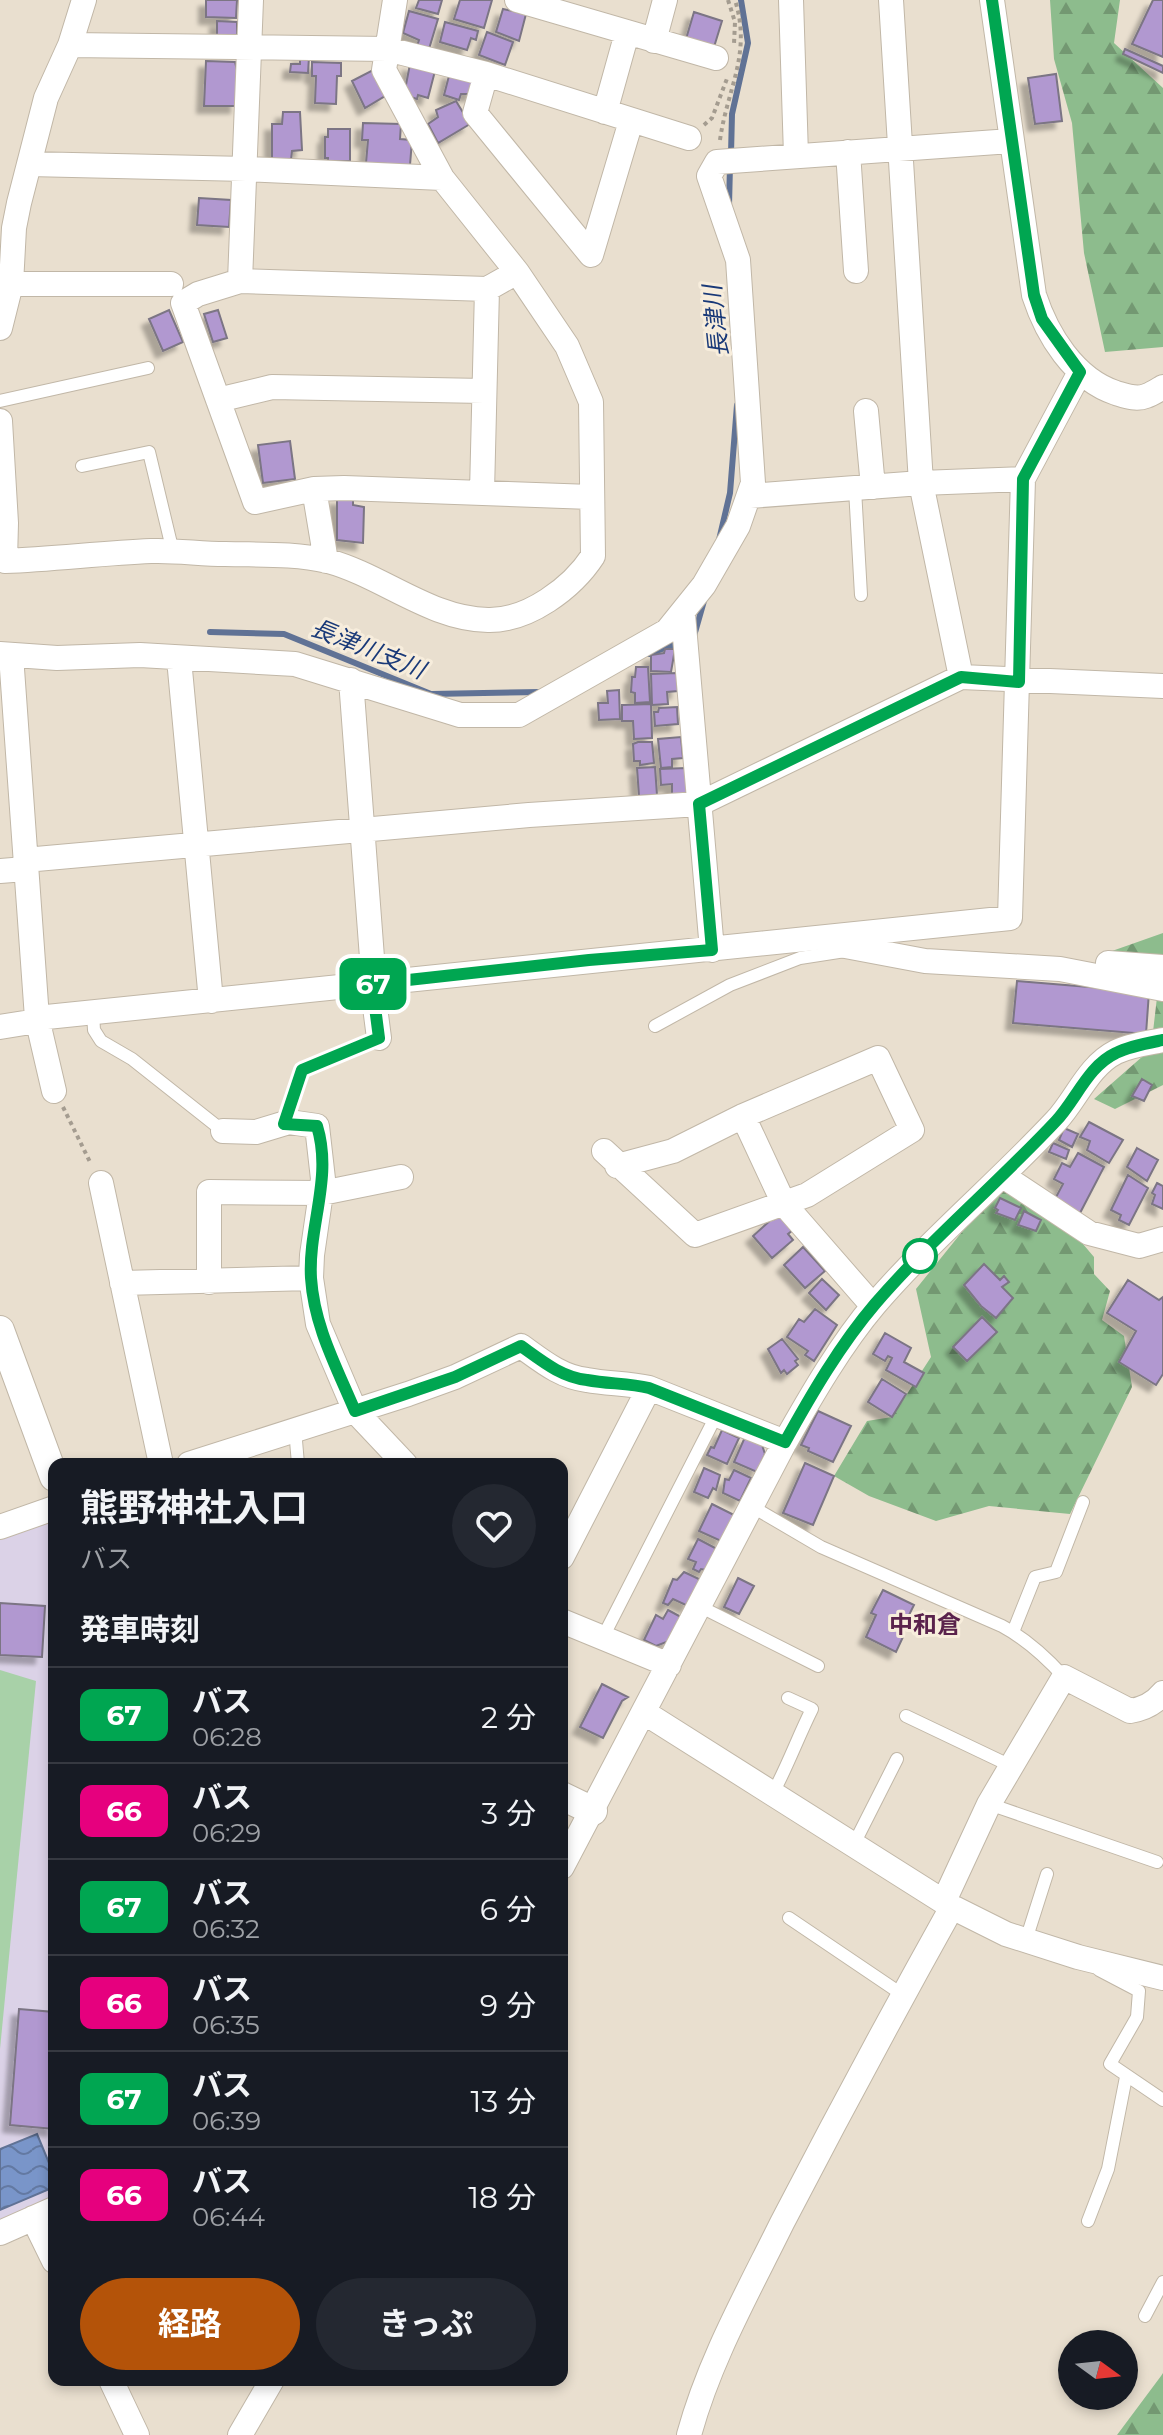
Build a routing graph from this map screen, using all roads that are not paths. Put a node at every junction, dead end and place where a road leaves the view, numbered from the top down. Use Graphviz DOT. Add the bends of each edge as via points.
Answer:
graph roads {
  1 [pos="84,0"];
  2 [pos="251,0"];
  3 [pos="395,0"];
  4 [pos="517,0"];
  5 [pos="665,0"];
  6 [pos="791,0"];
  7 [pos="891,0"];
  8 [pos="992,0"];
  9 [pos="570,8"];
  10 [pos="627,33"];
  11 [pos="654,41"];
  12 [pos="70,45"];
  13 [pos="249,48"];
  14 [pos="387,49"];
  15 [pos="716,58"];
  16 [pos="486,74"];
  17 [pos="605,112"];
  18 [pos="631,121"];
  19 [pos="689,138"];
  20 [pos="1011,141"];
  21 [pos="900,149"];
  22 [pos="848,152"];
  23 [pos="796,155"];
  24 [pos="29,164"];
  25 [pos="246,169"];
  26 [pos="442,178"];
  27 [pos="10,204"];
  28 [pos="856,271"];
  29 [pos="517,272"];
  30 [pos="240,281"];
  31 [pos="11,284"];
  32 [pos="171,284"];
  33 [pos="487,289"];
  34 [pos="0,328"];
  35 [pos="148,368"];
  36 [pos="1080,372"];
  37 [pos="1163,387"];
  38 [pos="484,391"];
  39 [pos="218,400"];
  40 [pos="0,401"];
  41 [pos="866,411"];
  42 [pos="0,421"];
  43 [pos="82,466"];
  44 [pos="1023,479"];
  45 [pos="921,483"];
  46 [pos="864,488"];
  47 [pos="314,489"];
  48 [pos="482,492"];
  49 [pos="750,496"];
  50 [pos="591,497"];
  51 [pos="3,522"];
  52 [pos="173,552"];
  53 [pos="326,561"];
  54 [pos="861,595"];
  55 [pos="683,614"];
  56 [pos="6,654"];
  57 [pos="179,659"];
  58 [pos="961,677"];
  59 [pos="351,680"];
  60 [pos="1019,682"];
  61 [pos="1163,686"];
  62 [pos="699,804"];
  63 [pos="363,829"];
  64 [pos="196,845"];
  65 [pos="25,865"];
  66 [pos="0,871"];
  67 [pos="814,940"];
  68 [pos="860,949"];
  69 [pos="712,950"];
  70 [pos="1034,967"];
  71 [pos="1163,967"];
  72 [pos="373,984"];
  73 [pos="1163,989"];
  74 [pos="211,1001"];
  75 [pos="93,1013"];
  76 [pos="37,1019"];
  77 [pos="655,1026"];
  78 [pos="0,1027"];
  79 [pos="379,1038"];
  80 [pos="1163,1040"];
  81 [pos="54,1091"];
  82 [pos="743,1116"];
  83 [pos="284,1124"];
  84 [pos="223,1131"];
  85 [pos="1003,1176"];
  86 [pos="401,1177"];
  87 [pos="101,1183"];
  88 [pos="322,1193"];
  89 [pos="784,1204"];
  90 [pos="1163,1239"];
  91 [pos="311,1278"];
  92 [pos="209,1282"];
  93 [pos="122,1283"];
  94 [pos="873,1306"];
  95 [pos="0,1330"];
  96 [pos="649,1388"];
  97 [pos="355,1411"];
  98 [pos="716,1416"];
  99 [pos="295,1429"];
  100 [pos="785,1442"];
  101 [pos="160,1458"];
  102 [pos="207,1458"];
  103 [pos="297,1458"];
  104 [pos="399,1458"];
  105 [pos="48,1461"];
  106 [pos="1083,1502"];
  107 [pos="751,1506"];
  108 [pos="48,1510"];
  109 [pos="0,1527"];
  110 [pos="568,1545"];
  111 [pos="699,1606"];
  112 [pos="568,1624"];
  113 [pos="1013,1632"];
  114 [pos="602,1639"];
  115 [pos="669,1665"];
  116 [pos="818,1666"];
  117 [pos="1064,1677"];
  118 [pos="1163,1693"];
  119 [pos="788,1698"];
  120 [pos="645,1713"];
  121 [pos="906,1716"];
  122 [pos="897,1759"];
  123 [pos="1011,1766"];
  124 [pos="773,1793"];
  125 [pos="568,1799"];
  126 [pos="989,1804"];
  127 [pos="593,1811"];
  128 [pos="854,1844"];
  129 [pos="568,1856"];
  130 [pos="1157,1862"];
  131 [pos="1047,1874"];
  132 [pos="948,1904"];
  133 [pos="789,1918"];
  134 [pos="1026,1940"];
  135 [pos="1078,1957"];
  136 [pos="1163,1978"];
  137 [pos="903,1995"];
  138 [pos="1126,2077"];
  139 [pos="1163,2100"];
  140 [pos="44,2214"];
  141 [pos="1088,2221"];
  142 [pos="0,2233"];
  143 [pos="1163,2282"];
  144 [pos="1145,2316"];
  145 [pos="114,2386"];
  146 [pos="267,2386"];
  147 [pos="137,2435"];
  148 [pos="240,2435"];
  149 [pos="689,2435"];
  1 -- 12 [label="street"];
  2 -- 13 [label="street"];
  3 -- 14 [label="street"];
  4 -- 9 [label="street"];
  5 -- 11 [label="street"];
  6 -- 23 [label="street"];
  7 -- 21 [label="street"];
  8 -- 20 [label="street"];
  9 -- 10 [label="street"];
  10 -- 11 [label="street"];
  10 -- 17 [label="street"];
  11 -- 15 [label="street"];
  12 -- 13 [label="street"];
  12 -- 24 [label="street" via="46,98"];
  13 -- 14 [label="street"];
  13 -- 25 [label="street"];
  14 -- 16 [label="street"];
  14 -- 26 [label="street" via="384,70"];
  16 -- 17 [label="street"];
  16 -- 18 [label="street" via="475,113 591,255"];
  17 -- 18 [label="street"];
  18 -- 19 [label="street"];
  20 -- 21 [label="street"];
  20 -- 36 [label="street" via="1034,295 1042,319"];
  21 -- 22 [label="street"];
  21 -- 45 [label="street"];
  22 -- 23 [label="street"];
  22 -- 28 [label="street"];
  23 -- 49 [label="street" via="717,162 709,176 738,260"];
  24 -- 25 [label="street"];
  24 -- 27 [label="street"];
  25 -- 26 [label="street"];
  25 -- 30 [label="street"];
  26 -- 29 [label="street"];
  27 -- 31 [label="street"];
  29 -- 33 [label="street"];
  29 -- 50 [label="street" via="567,346 591,402"];
  30 -- 33 [label="street"];
  30 -- 39 [label="street" via="183,303"];
  31 -- 32 [label="street"];
  31 -- 34 [label="street"];
  33 -- 38 [label="street"];
  35 -- 40 [label="lane"];
  36 -- 37 [label="street" via="1098,386 1130,398"];
  36 -- 44 [label="street"];
  38 -- 39 [label="street" via="272,387"];
  38 -- 48 [label="street"];
  39 -- 47 [label="street" via="255,502"];
  41 -- 46 [label="street"];
  42 -- 51 [label="street"];
  43 -- 52 [label="lane" via="149,452"];
  44 -- 45 [label="street"];
  44 -- 60 [label="street"];
  45 -- 46 [label="street"];
  45 -- 58 [label="street"];
  46 -- 49 [label="street"];
  46 -- 54 [label="lane"];
  47 -- 48 [label="street"];
  47 -- 53 [label="street"];
  48 -- 50 [label="street"];
  49 -- 55 [label="street" via="738,526"];
  50 -- 53 [label="street" via="593,556 583,571 530,610 505,619 441,611"];
  51 -- 52 [label="street" via="5,561"];
  52 -- 53 [label="street" via="282,554"];
  55 -- 59 [label="street" via="667,631 519,715 460,715"];
  55 -- 62 [label="street"];
  56 -- 57 [label="street"];
  56 -- 65 [label="street"];
  57 -- 59 [label="street" via="295,664"];
  57 -- 64 [label="street"];
  58 -- 60 [label="street"];
  58 -- 62 [label="street"];
  59 -- 63 [label="street"];
  60 -- 61 [label="street"];
  60 -- 67 [label="street" via="1010,918"];
  62 -- 63 [label="street"];
  62 -- 69 [label="street"];
  63 -- 64 [label="street"];
  63 -- 72 [label="street"];
  64 -- 65 [label="street"];
  64 -- 74 [label="street"];
  65 -- 66 [label="street"];
  65 -- 76 [label="street"];
  67 -- 68 [label="street"];
  67 -- 69 [label="street"];
  68 -- 70 [label="street" via="925,961"];
  68 -- 77 [label="lane" via="786,963 730,985"];
  69 -- 72 [label="street"];
  70 -- 71 [label="street" via="1076,962"];
  70 -- 73 [label="street"];
  72 -- 74 [label="street"];
  72 -- 79 [label="street"];
  74 -- 75 [label="street"];
  75 -- 76 [label="street"];
  75 -- 84 [label="lane" via="101,1041"];
  76 -- 78 [label="street"];
  76 -- 81 [label="street"];
  79 -- 83 [label="lane" via="302,1070"];
  80 -- 85 [label="street" via="1115,1053 1095,1069 1060,1118"];
  82 -- 89 [label="street"];
  82 -- 89 [label="street" via="673,1151 610,1158 695,1235"];
  82 -- 89 [label="street" via="878,1058 912,1130"];
  83 -- 84 [label="street" via="256,1132"];
  83 -- 88 [label="street" via="317,1126"];
  85 -- 90 [label="street" via="1089,1233 1139,1246"];
  85 -- 94 [label="street"];
  86 -- 88 [label="street"];
  87 -- 93 [label="street"];
  88 -- 91 [label="street"];
  88 -- 92 [label="street" via="209,1192"];
  89 -- 94 [label="street"];
  91 -- 92 [label="street"];
  91 -- 97 [label="street" via="318,1324"];
  92 -- 93 [label="street"];
  93 -- 101 [label="street"];
  94 -- 100 [label="street"];
  95 -- 105 [label="street"];
  96 -- 97 [label="street" via="584,1380 555,1370 521,1346 455,1377"];
  96 -- 98 [label="street"];
  96 -- 110 [label="street"];
  97 -- 99 [label="street"];
  97 -- 104 [label="street"];
  98 -- 100 [label="street"];
  98 -- 114 [label="lane"];
  99 -- 102 [label="street"];
  99 -- 103 [label="lane"];
  100 -- 107 [label="street"];
  106 -- 113 [label="lane" via="1056,1572 1035,1577"];
  107 -- 111 [label="street"];
  107 -- 113 [label="lane" via="833,1553"];
  108 -- 109 [label="street"];
  111 -- 115 [label="street"];
  111 -- 116 [label="lane"];
  112 -- 114 [label="street"];
  113 -- 117 [label="lane"];
  114 -- 115 [label="street"];
  115 -- 120 [label="street"];
  117 -- 118 [label="street" via="1130,1711"];
  117 -- 123 [label="street"];
  119 -- 124 [label="lane" via="812,1709"];
  120 -- 124 [label="street"];
  120 -- 127 [label="street"];
  121 -- 123 [label="lane"];
  122 -- 128 [label="lane"];
  123 -- 126 [label="street"];
  124 -- 128 [label="street"];
  125 -- 127 [label="street"];
  126 -- 130 [label="lane"];
  126 -- 132 [label="street"];
  127 -- 129 [label="street"];
  128 -- 132 [label="street"];
  131 -- 134 [label="lane"];
  132 -- 134 [label="street"];
  132 -- 137 [label="street"];
  133 -- 137 [label="lane"];
  134 -- 135 [label="street"];
  135 -- 136 [label="street"];
  135 -- 138 [label="lane" via="1139,1991 1137,2017 1110,2064"];
  137 -- 149 [label="street" via="753,2281 713,2366"];
  138 -- 139 [label="lane"];
  138 -- 141 [label="lane" via="1108,2169"];
  140 -- 142 [label="street"];
  143 -- 144 [label="lane"];
  145 -- 147 [label="street"];
  146 -- 148 [label="street"];
}
